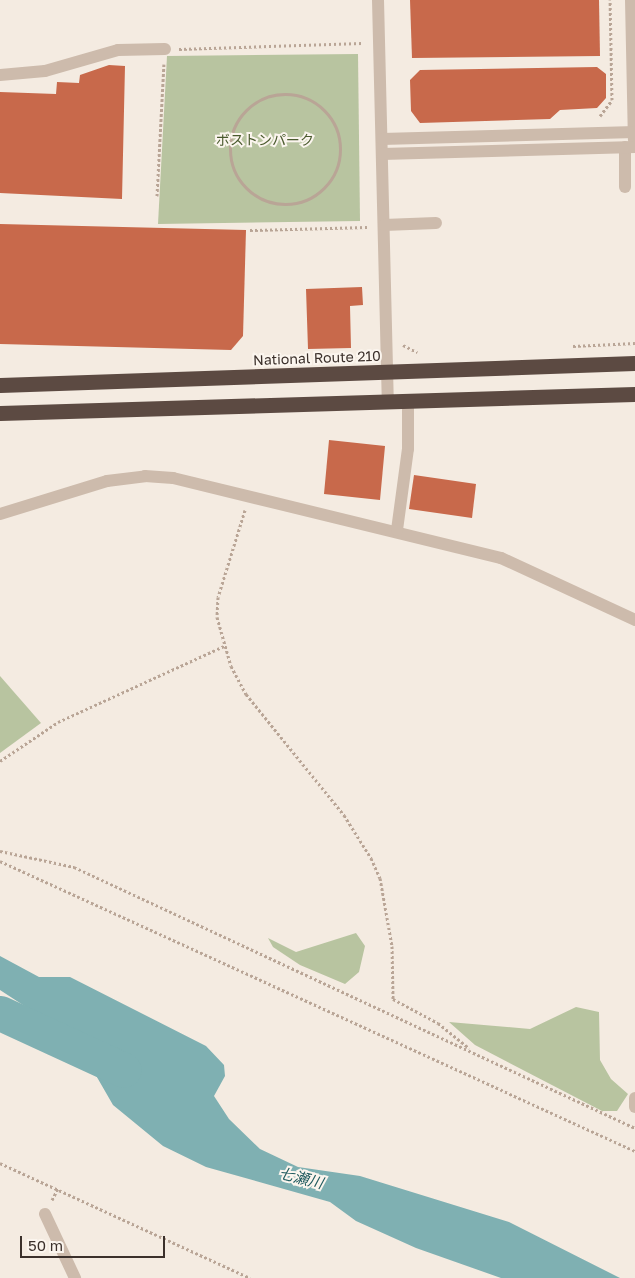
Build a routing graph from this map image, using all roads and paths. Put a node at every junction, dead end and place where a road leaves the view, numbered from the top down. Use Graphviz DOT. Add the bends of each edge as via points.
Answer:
graph roads {
  1 [pos="378,0"];
  2 [pos="610,0"];
  3 [pos="631,0"];
  4 [pos="362,43"];
  5 [pos="165,49"];
  6 [pos="0,75"];
  7 [pos="282,93"];
  8 [pos="595,118"];
  9 [pos="634,132"];
  10 [pos="382,139"];
  11 [pos="631,147"];
  12 [pos="382,154"];
  13 [pos="626,187"];
  14 [pos="157,196"];
  15 [pos="436,223"];
  16 [pos="384,225"];
  17 [pos="367,227"];
  18 [pos="250,230"];
  19 [pos="400,338"];
  20 [pos="424,353"];
  21 [pos="635,362"];
  22 [pos="388,372"];
  23 [pos="0,385"];
  24 [pos="635,394"];
  25 [pos="408,401"];
  26 [pos="388,402"];
  27 [pos="0,413"];
  28 [pos="250,496"];
  29 [pos="0,514"];
  30 [pos="397,530"];
  31 [pos="635,620"];
  32 [pos="224,646"];
  33 [pos="0,762"];
  34 [pos="0,851"];
  35 [pos="0,861"];
  36 [pos="473,1052"];
  37 [pos="635,1098"];
  38 [pos="635,1106"];
  39 [pos="635,1128"];
  40 [pos="635,1151"];
  41 [pos="0,1163"];
  42 [pos="45,1214"];
  43 [pos="75,1278"];
  44 [pos="250,1278"];
  1 -- 10 [label="street"];
  2 -- 8 [label="path" via="611,105"];
  3 -- 9 [label="street"];
  4 -- 5 [label="path"];
  5 -- 6 [label="street" via="118,50 45,72"];
  5 -- 14 [label="path"];
  7 -- 7 [label="path" via="318,104 332,118 341,146 330,183 316,196 287,205 250,193 238,178 229,150 241,114 256,101"];
  9 -- 10 [label="street"];
  9 -- 11 [label="street"];
  10 -- 12 [label="street"];
  11 -- 12 [label="street"];
  11 -- 13 [label="street"];
  12 -- 16 [label="street"];
  15 -- 16 [label="street"];
  16 -- 22 [label="street"];
  17 -- 18 [label="path"];
  19 -- 20 [label="path" via="406,348"];
  21 -- 22 [label="highway, National Route 210"];
  22 -- 23 [label="highway, National Route 210"];
  22 -- 26 [label="street"];
  24 -- 25 [label="highway"];
  25 -- 26 [label="highway"];
  25 -- 30 [label="street" via="408,449"];
  26 -- 27 [label="highway"];
  28 -- 29 [label="street" via="145,476 88,486"];
  28 -- 30 [label="street"];
  28 -- 32 [label="path" via="218,596"];
  30 -- 31 [label="street" via="518,563"];
  32 -- 33 [label="path" via="58,722"];
  32 -- 36 [label="path" via="246,694 344,815 371,858 380,878 392,946 393,999 438,1023"];
  34 -- 36 [label="path" via="74,867"];
  35 -- 40 [label="path"];
  36 -- 39 [label="path"];
  37 -- 38 [label="street"];
  41 -- 44 [label="path"];
  42 -- 43 [label="street"];
}
